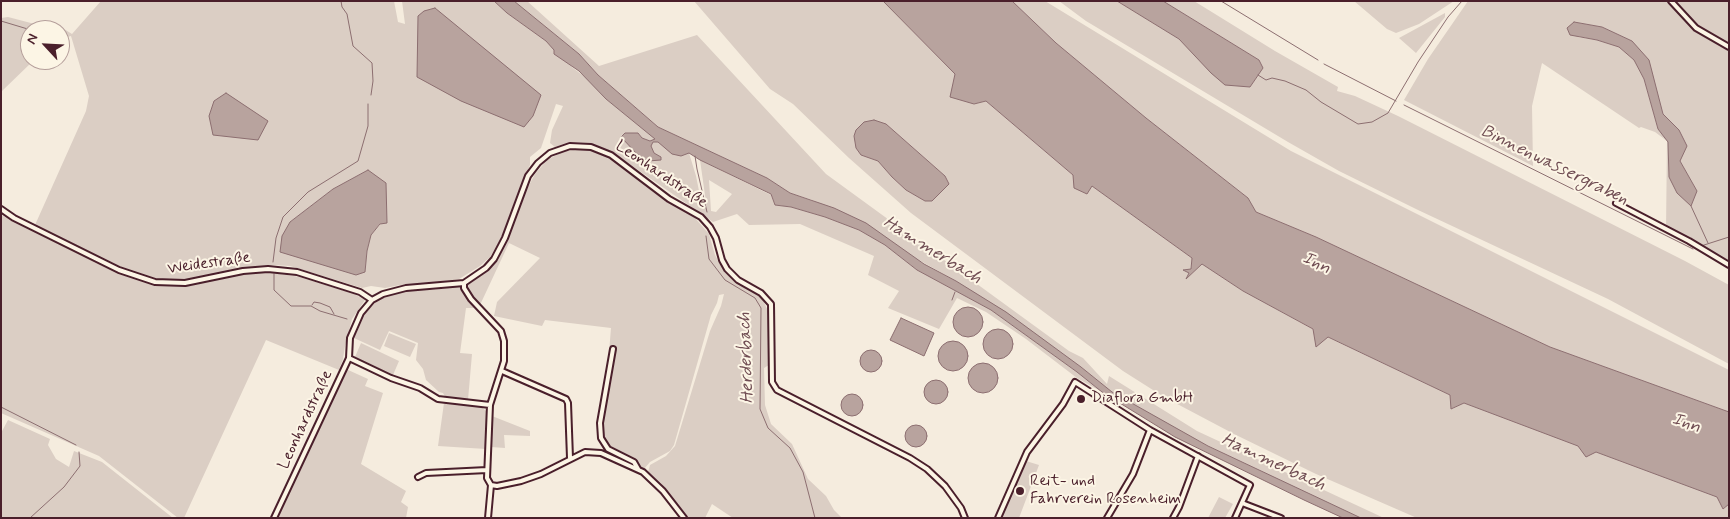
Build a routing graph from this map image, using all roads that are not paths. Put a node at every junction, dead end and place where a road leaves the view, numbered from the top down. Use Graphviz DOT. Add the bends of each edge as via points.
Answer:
graph roads {
  1 [pos="1670,1"];
  2 [pos="1729,47"];
  3 [pos="1616,203"];
  4 [pos="1,209"];
  5 [pos="1729,265"];
  6 [pos="464,283"];
  7 [pos="372,300"];
  8 [pos="612,349"];
  9 [pos="349,358"];
  10 [pos="502,371"];
  11 [pos="490,405"];
  12 [pos="1150,430"];
  13 [pos="1198,456"];
  14 [pos="570,458"];
  15 [pos="487,470"];
  16 [pos="638,470"];
  17 [pos="418,477"];
  18 [pos="491,485"];
  19 [pos="1242,503"];
  20 [pos="274,518"];
  21 [pos="488,518"];
  22 [pos="684,518"];
  23 [pos="965,518"];
  24 [pos="998,518"];
  25 [pos="1106,518"];
  26 [pos="1172,518"];
  27 [pos="1235,518"];
  28 [pos="1281,518"];
  1 -- 2 [label="street" via="1696,28"];
  3 -- 5 [label="street"];
  4 -- 7 [label="street, Weidestraße" via="120,270 154,282 185,283 268,269 297,272 360,292"];
  6 -- 7 [label="street, Leonhardstraße" via="395,290"];
  6 -- 10 [label="street" via="471,299 501,331 505,352"];
  6 -- 23 [label="street, Leonhardstraße" via="494,259 528,176 538,162 550,153 570,146 591,147 611,155 669,199 701,217 713,232 727,269 769,302 772,314 772,382 777,390 927,469 945,486"];
  7 -- 9 [label="street, Leonhardstraße" via="355,324"];
  8 -- 16 [label="street" via="600,423 601,438 608,449 634,462"];
  9 -- 11 [label="street" via="438,398"];
  9 -- 20 [label="street, Leonhardstraße"];
  10 -- 11 [label="street"];
  10 -- 14 [label="street" via="566,399"];
  11 -- 15 [label="street"];
  12 -- 13 [label="street"];
  12 -- 24 [label="street" via="1076,382 1027,452"];
  12 -- 25 [label="street" via="1133,474"];
  13 -- 19 [label="street" via="1250,484"];
  13 -- 26 [label="street"];
  14 -- 16 [label="street" via="585,452 601,453"];
  14 -- 18 [label="street" via="549,471"];
  15 -- 17 [label="street" via="426,473"];
  15 -- 18 [label="street"];
  16 -- 22 [label="street" via="662,491"];
  18 -- 21 [label="street"];
  19 -- 27 [label="street"];
  19 -- 28 [label="street"];
}
